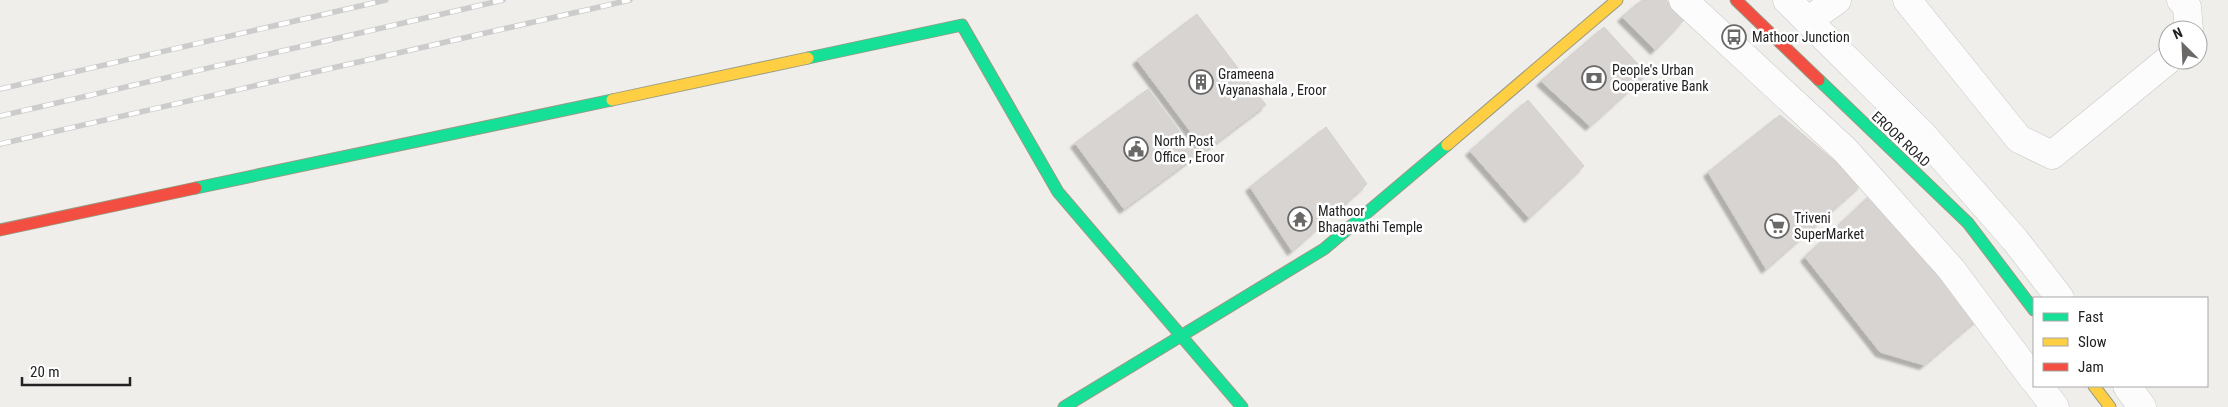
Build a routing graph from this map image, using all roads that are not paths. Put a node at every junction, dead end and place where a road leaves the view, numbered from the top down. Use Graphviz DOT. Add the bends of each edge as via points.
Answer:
graph roads {
  1 [pos="1617,0"];
  2 [pos="1683,0"];
  3 [pos="1736,0"];
  4 [pos="1787,0"];
  5 [pos="1837,0"];
  6 [pos="1907,0"];
  7 [pos="2181,0"];
  8 [pos="2188,20"];
  9 [pos="1808,21"];
  10 [pos="2158,68"];
  11 [pos="0,230"];
  12 [pos="2059,297"];
  13 [pos="2033,309"];
  14 [pos="1179,336"];
  15 [pos="2033,379"];
  16 [pos="2040,387"];
  17 [pos="2095,387"];
  18 [pos="2128,387"];
  19 [pos="1064,407"];
  20 [pos="1242,407"];
  21 [pos="2054,407"];
  22 [pos="2110,407"];
  23 [pos="2142,407"];
  1 -- 14 [label="street" via="1324,249"];
  2 -- 15 [label="street" via="1845,150 1951,269"];
  3 -- 13 [label="street, EROOR ROAD" via="1968,222"];
  4 -- 9 [label="street"];
  5 -- 9 [label="street"];
  6 -- 10 [label="street" via="2019,139 2052,155"];
  7 -- 8 [label="street" via="2187,7"];
  9 -- 12 [label="street" via="1922,134 2015,240"];
  11 -- 14 [label="street" via="962,25 1058,192"];
  14 -- 19 [label="street"];
  14 -- 20 [label="street"];
  16 -- 21 [label="street"];
  17 -- 22 [label="street"];
  18 -- 23 [label="street"];
}
